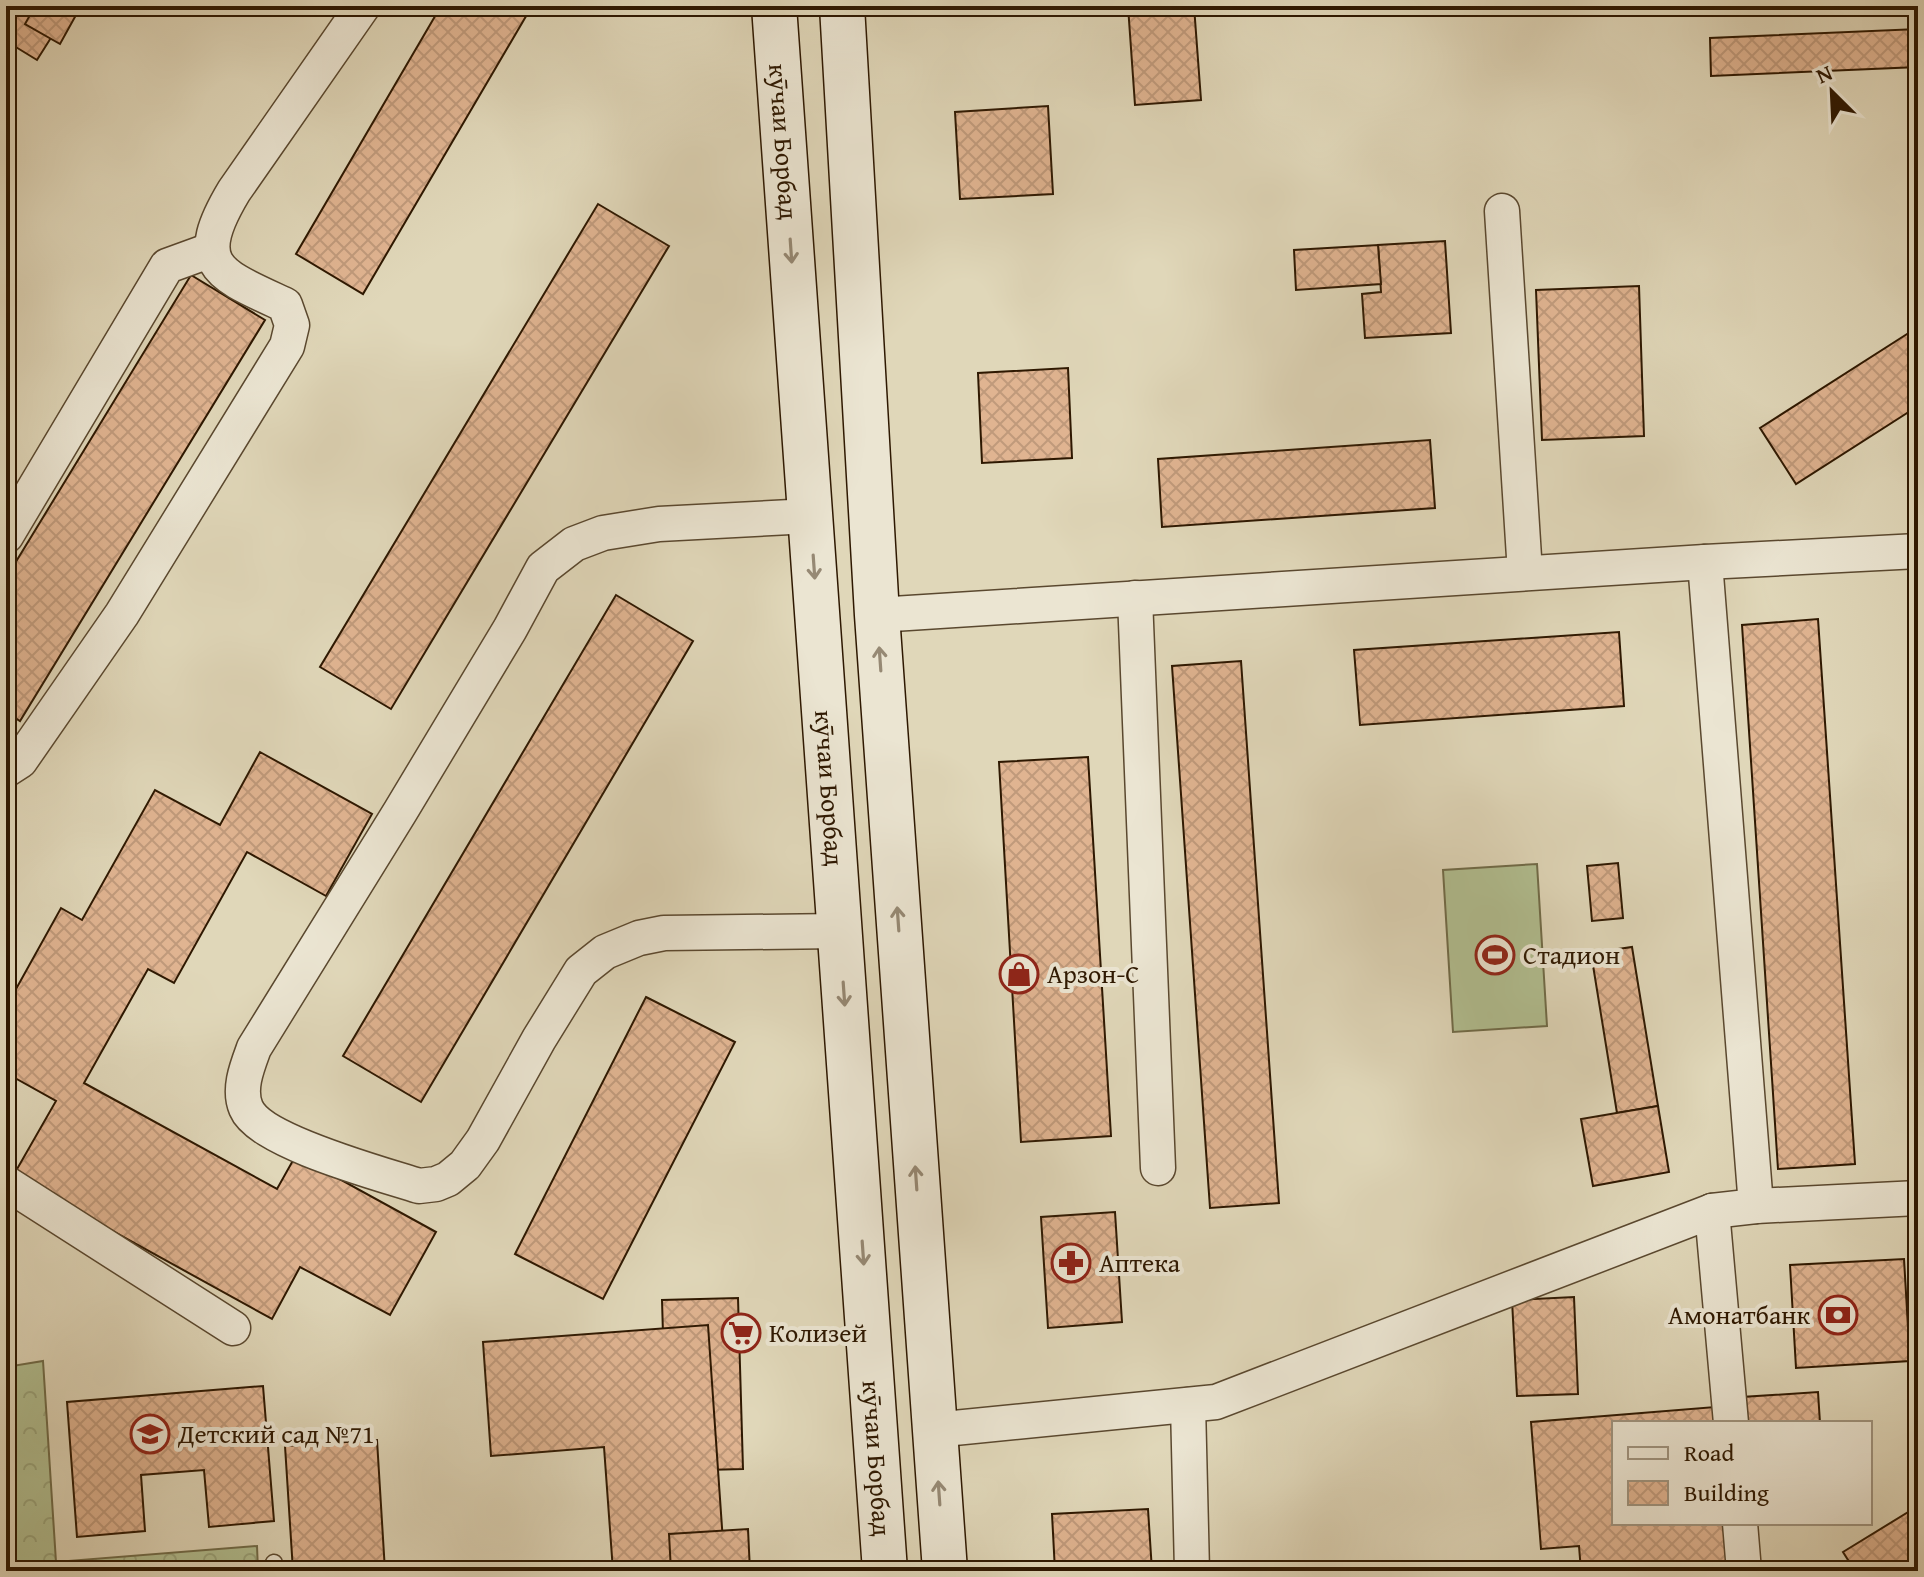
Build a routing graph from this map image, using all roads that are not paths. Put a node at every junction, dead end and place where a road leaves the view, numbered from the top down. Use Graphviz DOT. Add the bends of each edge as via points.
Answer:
graph roads {
  1 [pos="363,6"];
  2 [pos="774,6"];
  3 [pos="842,6"];
  4 [pos="1502,211"];
  5 [pos="211,250"];
  6 [pos="810,516"];
  7 [pos="6,536"];
  8 [pos="1918,551"];
  9 [pos="1705,562"];
  10 [pos="1525,573"];
  11 [pos="1135,598"];
  12 [pos="877,615"];
  13 [pos="6,770"];
  14 [pos="840,931"];
  15 [pos="1158,1168"];
  16 [pos="6,1183"];
  17 [pos="1918,1198"];
  18 [pos="1756,1206"];
  19 [pos="1712,1211"];
  20 [pos="233,1328"];
  21 [pos="1188,1405"];
  22 [pos="1731,1421"];
  23 [pos="934,1430"];
  24 [pos="1740,1525"];
  25 [pos="885,1571"];
  26 [pos="945,1571"];
  27 [pos="1192,1571"];
  28 [pos="1744,1571"];
  1 -- 5 [label="street" via="234,191 220,215"];
  2 -- 6 [label="main road, кӯчаи Борбад, one-way"];
  3 -- 12 [label="main road"];
  4 -- 10 [label="street"];
  5 -- 7 [label="street" via="167,266"];
  5 -- 13 [label="street" via="231,280 285,305 292,325 287,346 122,614 20,761"];
  6 -- 14 [label="main road, кӯчаи Борбад, one-way"];
  6 -- 14 [label="street" via="659,524 603,533 574,544 543,568 254,1048 245,1073 245,1105 260,1126 282,1139 419,1186 436,1184 465,1165 581,971 605,952 664,933"];
  8 -- 9 [label="street"];
  9 -- 10 [label="street"];
  9 -- 18 [label="street"];
  10 -- 11 [label="street"];
  11 -- 12 [label="street"];
  11 -- 15 [label="street"];
  23 -- 12 [label="main road, one-way"];
  14 -- 25 [label="main road, кӯчаи Борбад, one-way"];
  16 -- 20 [label="street"];
  17 -- 18 [label="street"];
  18 -- 19 [label="street"];
  19 -- 21 [label="street" via="1216,1402"];
  19 -- 22 [label="street"];
  21 -- 23 [label="street"];
  21 -- 27 [label="street"];
  26 -- 23 [label="main road, one-way"];
  24 -- 28 [label="street"];
}
